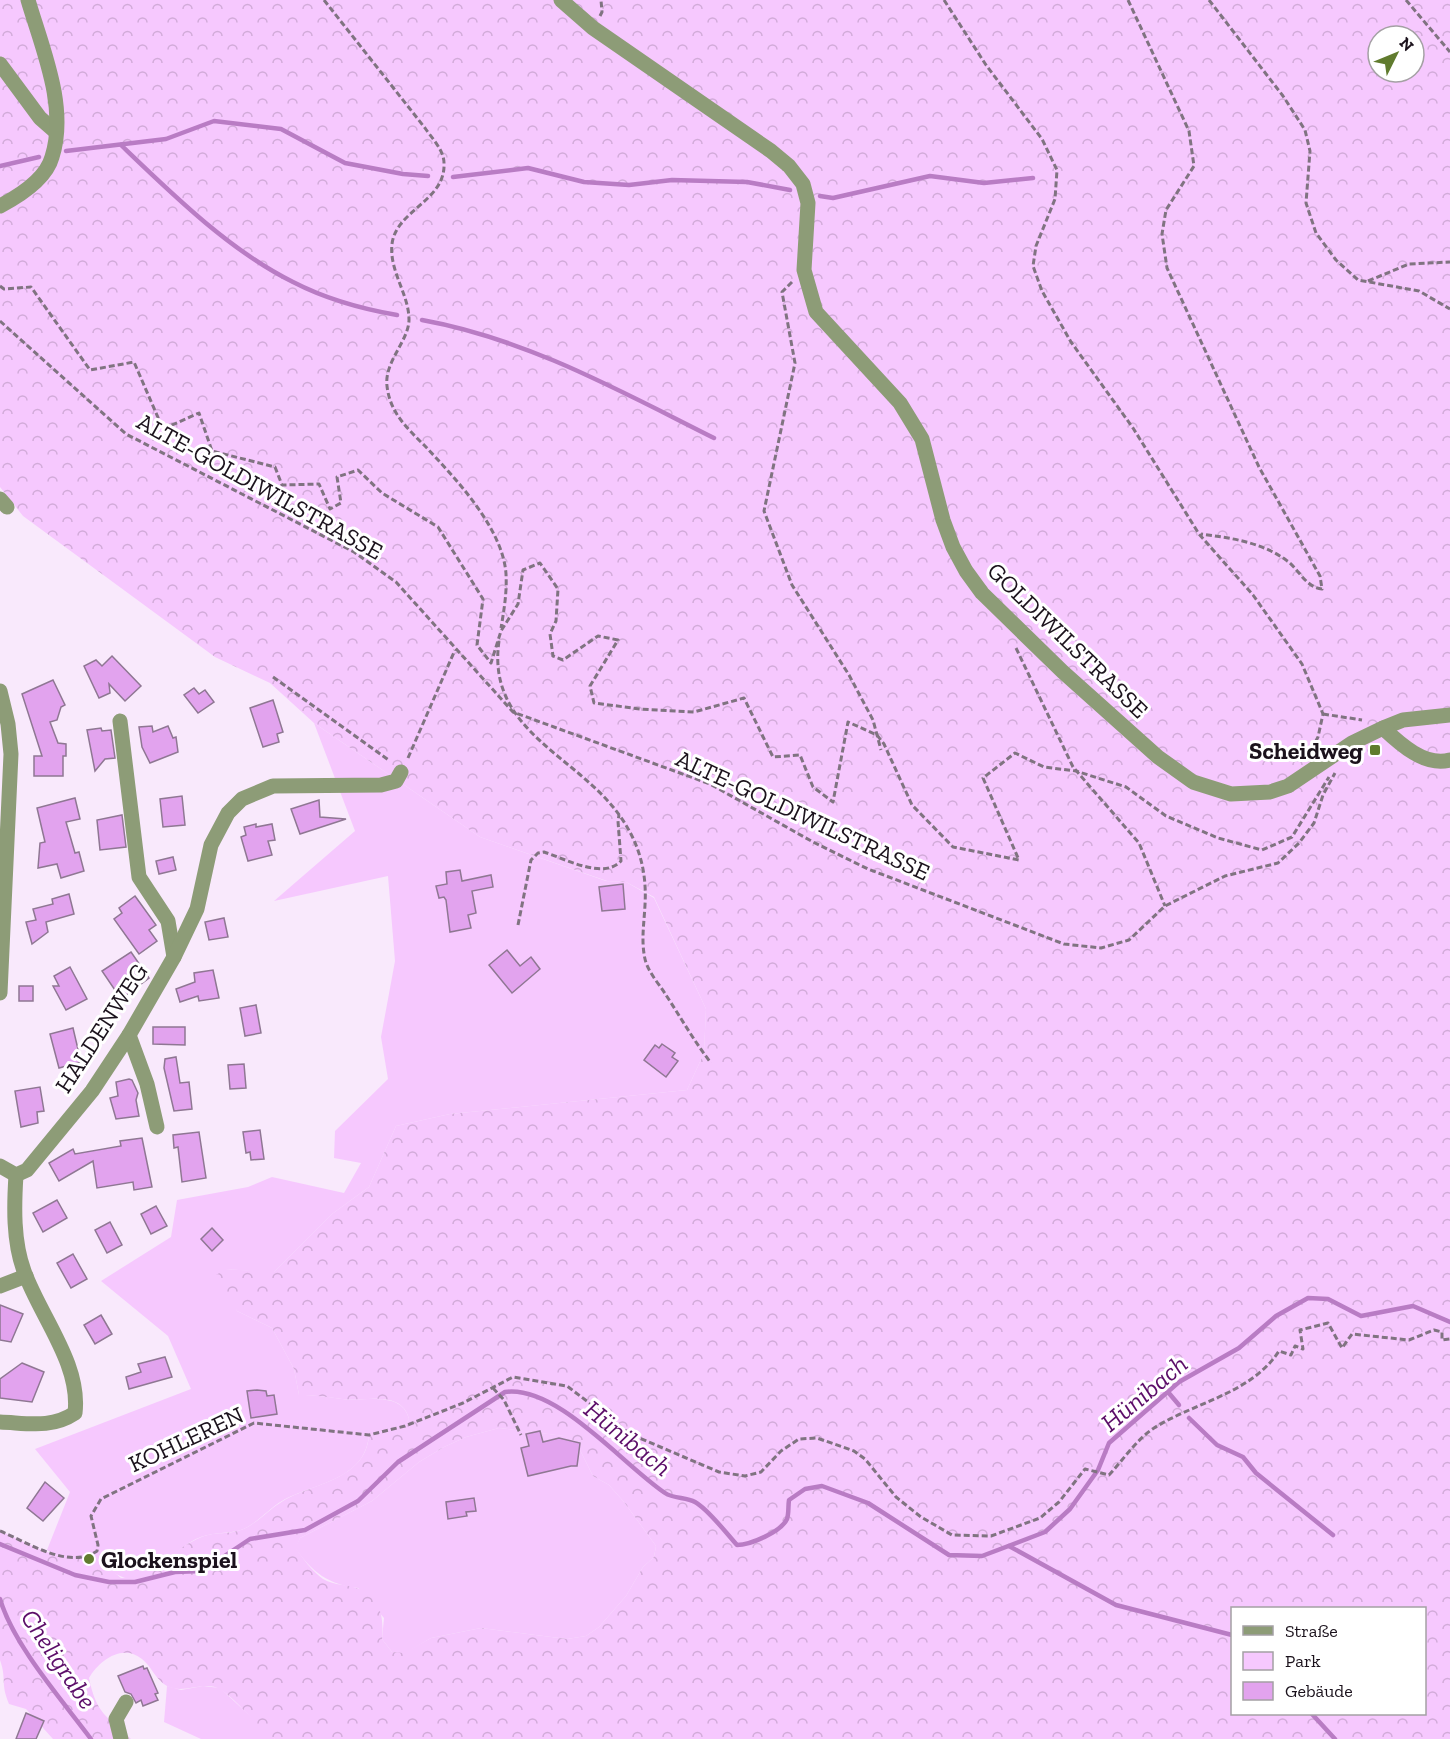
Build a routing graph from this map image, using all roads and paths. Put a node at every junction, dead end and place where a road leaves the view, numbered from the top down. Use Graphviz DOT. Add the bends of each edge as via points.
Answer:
graph roads {
  1 [pos="28,0"];
  2 [pos="324,0"];
  3 [pos="561,0"];
  4 [pos="944,0"];
  5 [pos="1128,0"];
  6 [pos="1209,0"];
  7 [pos="1406,0"];
  8 [pos="1450,52"];
  9 [pos="0,64"];
  10 [pos="56,132"];
  11 [pos="0,206"];
  12 [pos="1450,262"];
  13 [pos="804,270"];
  14 [pos="1366,282"];
  15 [pos="0,286"];
  16 [pos="1450,309"];
  17 [pos="0,321"];
  18 [pos="1199,534"];
  19 [pos="501,631"];
  20 [pos="1013,641"];
  21 [pos="455,650"];
  22 [pos="273,677"];
  23 [pos="0,691"];
  24 [pos="513,712"];
  25 [pos="1323,714"];
  26 [pos="1450,715"];
  27 [pos="120,721"];
  28 [pos="1383,728"];
  29 [pos="877,735"];
  30 [pos="1349,745"];
  31 [pos="881,750"];
  32 [pos="1306,758"];
  33 [pos="1450,760"];
  34 [pos="1076,771"];
  35 [pos="400,772"];
  36 [pos="619,815"];
  37 [pos="1165,906"];
  38 [pos="518,924"];
  39 [pos="174,957"];
  40 [pos="0,993"];
  41 [pos="129,1035"];
  42 [pos="711,1063"];
  43 [pos="157,1127"];
  44 [pos="0,1166"];
  45 [pos="16,1175"];
  46 [pos="26,1276"];
  47 [pos="0,1287"];
  48 [pos="1450,1339"];
  49 [pos="494,1389"];
  50 [pos="0,1422"];
  51 [pos="521,1435"];
  52 [pos="0,1531"];
  53 [pos="126,1702"];
  54 [pos="121,1739"];
  1 -- 10 [label="street" via="54,93"];
  2 -- 19 [label="path" via="425,128 440,149 444,163 429,198 397,225 392,243 392,260 410,319 391,363 389,400 398,418 458,481 498,546 506,572"];
  3 -- 13 [label="street, GOLDIWILSTRASSE" via="593,28 789,166 803,184 808,203"];
  4 -- 18 [label="path" via="986,65 1042,139 1057,170 1056,199 1034,256 1033,266 1042,291 1071,342 1133,428"];
  5 -- 18 [label="path" via="1189,131 1194,151 1194,166 1166,210 1162,234 1167,268 1258,467 1320,576 1322,589 1314,588 1287,561 1267,549 1236,539"];
  6 -- 14 [label="path" via="1305,130 1310,151 1306,203 1316,233 1336,260 1358,280"];
  7 -- 8 [label="path"];
  9 -- 10 [label="street" via="40,118"];
  10 -- 11 [label="street" via="52,159 36,180"];
  12 -- 14 [label="path" via="1408,264"];
  13 -- 29 [label="path" via="782,292 795,363 764,512 792,585 849,675"];
  13 -- 30 [label="street, GOLDIWILSTRASSE" via="816,312 900,403 922,439 952,547 966,571 982,593 1063,672 1158,757 1193,782 1231,794 1247,794 1288,786"];
  14 -- 16 [label="path" via="1419,291"];
  15 -- 19 [label="path" via="31,287 90,370 134,362 163,429 199,413 212,451 275,467 282,486 320,484 330,509 341,503 338,477 358,470 382,493 438,527 483,599 477,645 491,663"];
  17 -- 21 [label="path, ALTE-GOLDIWILSTRASSE" via="126,434 354,552 396,582"];
  18 -- 25 [label="path" via="1286,639 1302,664"];
  19 -- 24 [label="path" via="497,666"];
  19 -- 29 [label="path" via="518,604 523,570 540,563 558,589 550,634 553,656 563,660 598,636 618,640 590,686 594,703 694,712 744,698 773,756 800,755 813,787 832,802 848,722"];
  20 -- 34 [label="path"];
  21 -- 24 [label="path, ALTE-GOLDIWILSTRASSE"];
  21 -- 35 [label="path"];
  22 -- 35 [label="path" via="377,750"];
  23 -- 40 [label="street" via="8,724 11,765"];
  24 -- 36 [label="path" via="529,732"];
  24 -- 37 [label="path, ALTE-GOLDIWILSTRASSE" via="710,784 868,869 1064,944 1101,948 1129,940"];
  25 -- 28 [label="path" via="1360,719"];
  25 -- 32 [label="path" via="1318,737"];
  26 -- 28 [label="street, GOLDIWILSTRASSE" via="1403,720"];
  27 -- 39 [label="street, HALDENWEG" via="139,877 168,921"];
  28 -- 30 [label="street, GOLDIWILSTRASSE"];
  28 -- 33 [label="street" via="1406,749 1443,762"];
  29 -- 31 [label="path"];
  29 -- 34 [label="path" via="912,805 954,847 1019,860 983,778 1015,753 1044,767"];
  30 -- 34 [label="path" via="1292,837 1262,850 1218,838 1166,816 1126,787"];
  30 -- 37 [label="path, ALTE-GOLDIWILSTRASSE" via="1323,795 1314,823 1278,863 1225,876"];
  34 -- 37 [label="path" via="1139,843"];
  35 -- 39 [label="street, HALDENWEG" via="396,781 381,785 273,786 242,799 228,813 211,845 197,909"];
  36 -- 38 [label="path" via="621,861 615,867 603,870 544,852 531,860"];
  36 -- 42 [label="path" via="636,843 645,869 642,942 646,963"];
  39 -- 41 [label="street, HALDENWEG"];
  41 -- 43 [label="street"];
  41 -- 45 [label="street, HALDENWEG" via="92,1091 27,1170"];
  44 -- 45 [label="street"];
  45 -- 46 [label="street" via="14,1208"];
  46 -- 47 [label="street"];
  46 -- 50 [label="street" via="66,1364 73,1385 75,1413 59,1422 36,1425"];
  48 -- 49 [label="path" via="1442,1340 1442,1332 1434,1330 1409,1340 1352,1334 1342,1348 1328,1323 1300,1330 1303,1349 1295,1346 1291,1355 1279,1351 1269,1365 1236,1388 1153,1429 1109,1475 1085,1469 1059,1502 1040,1518 992,1536 952,1535 896,1497 854,1451 817,1438 799,1439 761,1472 745,1476 719,1472 630,1434 567,1386 513,1377"];
  49 -- 51 [label="path" via="504,1400"];
  49 -- 52 [label="path, KOHLEREN" via="369,1436 254,1424 101,1499 91,1516 97,1551 85,1558 58,1556"];
  53 -- 54 [label="street" via="116,1719"];
}
